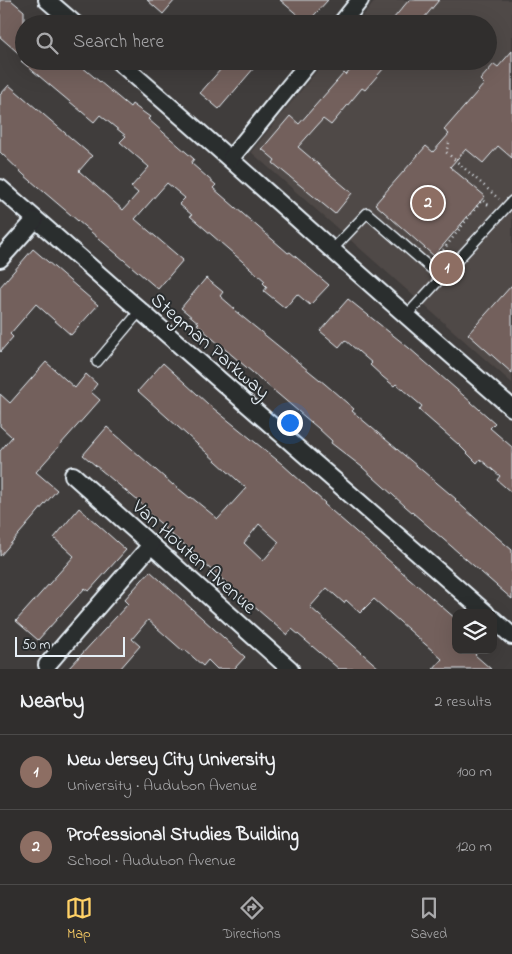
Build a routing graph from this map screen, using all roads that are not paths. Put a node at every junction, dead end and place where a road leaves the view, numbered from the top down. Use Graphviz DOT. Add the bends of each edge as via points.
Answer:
graph roads {
  1 [pos="47,0"];
  2 [pos="360,0"];
  3 [pos="64,15"];
  4 [pos="348,15"];
  5 [pos="128,70"];
  6 [pos="303,70"];
  7 [pos="231,158"];
  8 [pos="0,188"];
  9 [pos="510,204"];
  10 [pos="35,220"];
  11 [pos="332,250"];
  12 [pos="0,259"];
  13 [pos="442,278"];
  14 [pos="140,311"];
  15 [pos="406,316"];
  16 [pos="97,362"];
  17 [pos="512,408"];
  18 [pos="73,475"];
  19 [pos="151,545"];
  20 [pos="481,609"];
  21 [pos="497,623"];
  22 [pos="512,636"];
  23 [pos="47,665"];
  24 [pos="279,666"];
  1 -- 3 [label="street"];
  2 -- 4 [label="street"];
  5 -- 7 [label="street"];
  6 -- 7 [label="street"];
  7 -- 11 [label="street"];
  8 -- 10 [label="street, Stegman Parkway"];
  9 -- 13 [label="lane"];
  10 -- 12 [label="street"];
  10 -- 14 [label="street, Stegman Parkway"];
  11 -- 13 [label="lane" via="367,212"];
  11 -- 15 [label="street"];
  13 -- 15 [label="lane"];
  14 -- 16 [label="lane"];
  14 -- 20 [label="street, Stegman Parkway"];
  15 -- 17 [label="street"];
  18 -- 19 [label="street, Van Houten Avenue"];
  19 -- 23 [label="street"];
  19 -- 24 [label="street, Van Houten Avenue"];
  21 -- 22 [label="street"];
}
